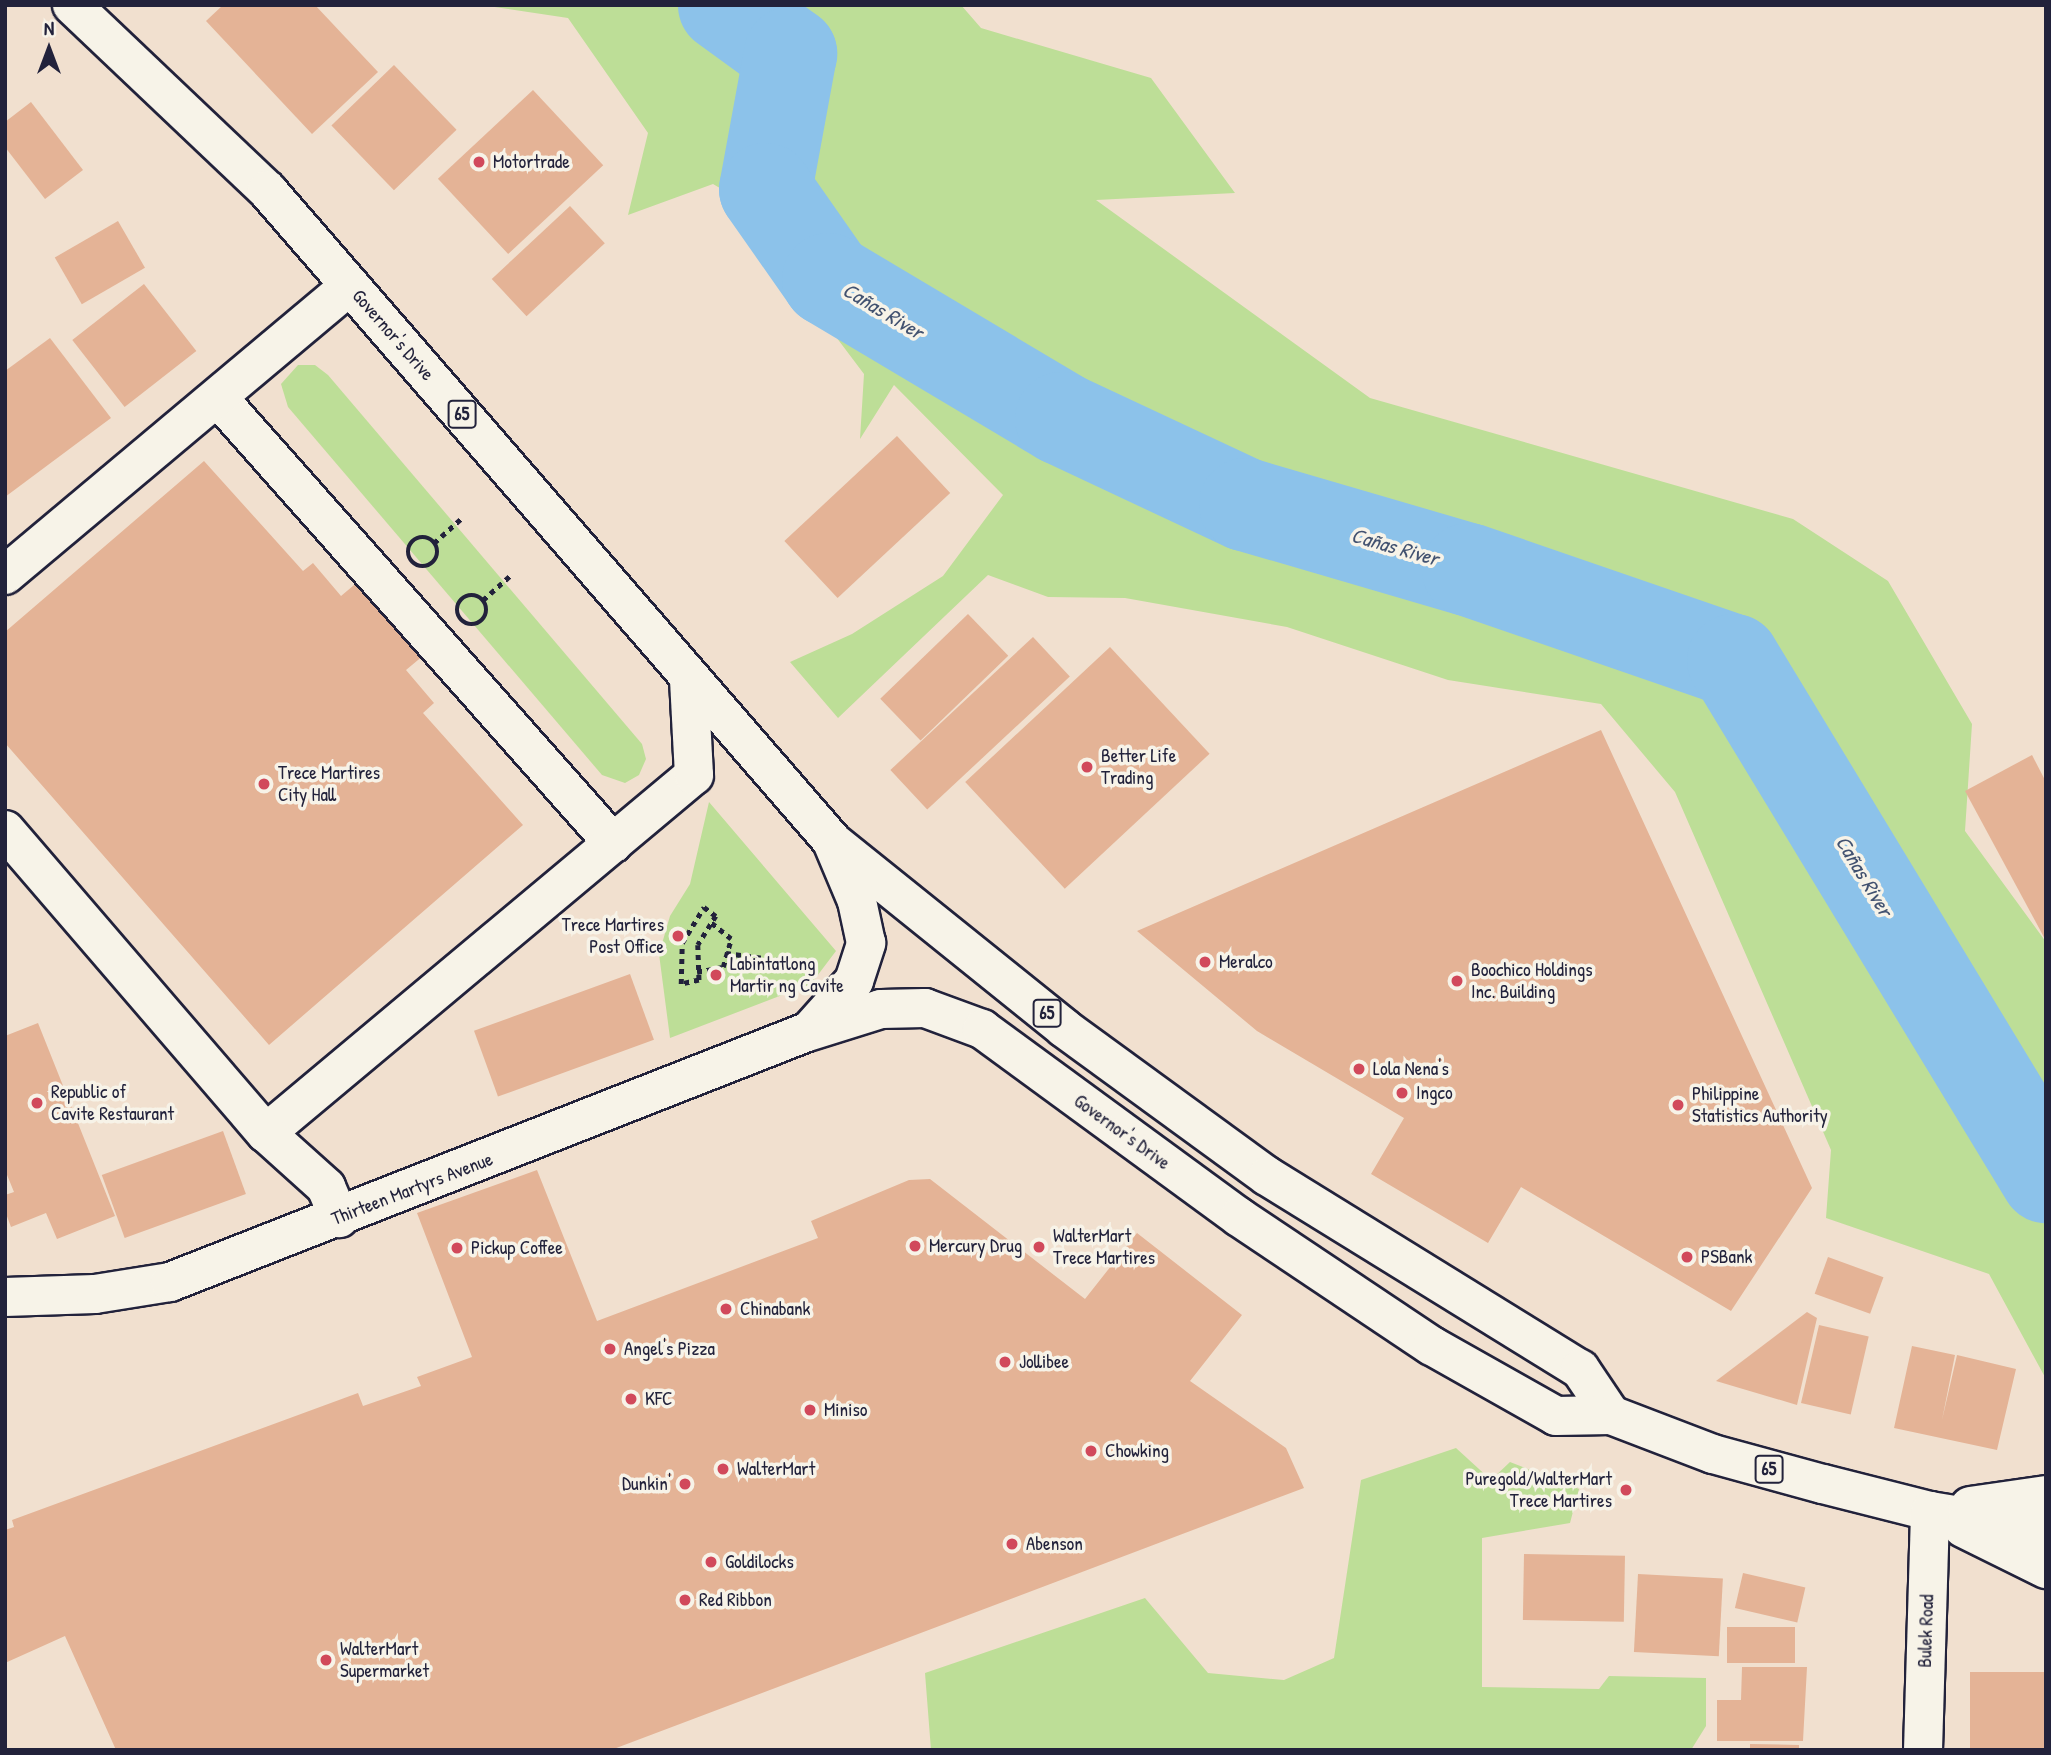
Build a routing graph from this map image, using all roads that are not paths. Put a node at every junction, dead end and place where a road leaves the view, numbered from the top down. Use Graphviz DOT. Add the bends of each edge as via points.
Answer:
graph roads {
  1 [pos="72,5"];
  2 [pos="351,286"];
  3 [pos="219,399"];
  4 [pos="5,575"];
  5 [pos="689,680"];
  6 [pos="5,830"];
  7 [pos="832,842"];
  8 [pos="612,843"];
  9 [pos="807,1032"];
  10 [pos="266,1133"];
  11 [pos="339,1218"];
  12 [pos="5,1297"];
  13 [pos="1611,1415"];
  14 [pos="2046,1495"];
  15 [pos="1930,1511"];
  16 [pos="2046,1530"];
  17 [pos="2046,1569"];
  18 [pos="1923,1750"];
  1 -- 2 [label="main road, Governor's Drive / 65" via="234,156"];
  2 -- 3 [label="main road"];
  2 -- 5 [label="main road, Governor's Drive / 65"];
  3 -- 4 [label="main road"];
  3 -- 8 [label="main road"];
  5 -- 7 [label="main road, Governor's Drive / 65"];
  5 -- 8 [label="main road" via="694,775"];
  6 -- 10 [label="main road"];
  7 -- 9 [label="main road, Governor's Drive / 65" via="862,917 864,955 846,992"];
  7 -- 13 [label="main road, Governor's Drive / 65" via="1064,1028 1268,1177 1580,1369"];
  8 -- 10 [label="main road"];
  9 -- 11 [label="main road, Thirteen Martyrs Avenue"];
  9 -- 13 [label="main road, Governor's Drive / 65" via="904,1006 963,1020 1239,1217 1506,1391 1556,1416"];
  10 -- 11 [label="main road" via="327,1188"];
  11 -- 12 [label="main road, Thirteen Martyrs Avenue" via="170,1282 95,1294"];
  13 -- 15 [label="main road, Governor's Drive / 65" via="1713,1454"];
  14 -- 15 [label="main road, Governor's Drive / 65"];
  15 -- 16 [label="main road, Governor's Drive / 65"];
  15 -- 17 [label="main road, Governor's Drive / 65"];
  15 -- 18 [label="main road, Bulek Road"];
}
